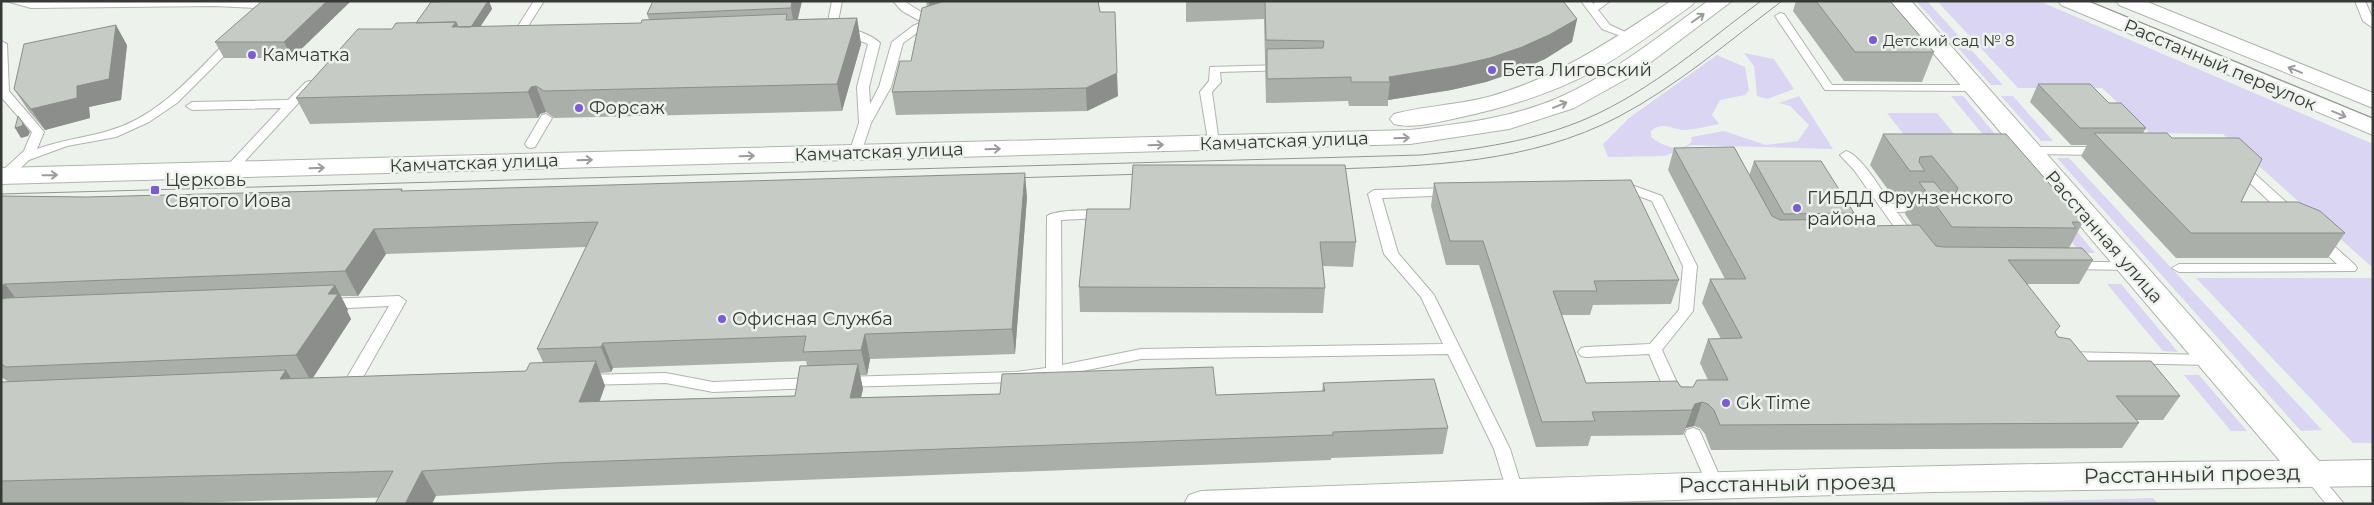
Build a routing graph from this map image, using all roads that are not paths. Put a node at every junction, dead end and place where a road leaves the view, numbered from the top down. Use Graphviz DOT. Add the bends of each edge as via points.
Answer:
graph roads {
  1 [pos="11,1"];
  2 [pos="539,1"];
  3 [pos="836,1"];
  4 [pos="898,1"];
  5 [pos="1605,1"];
  6 [pos="1685,1"];
  7 [pos="1722,1"];
  8 [pos="1899,1"];
  9 [pos="2068,1"];
  10 [pos="2126,1"];
  11 [pos="2360,1"];
  12 [pos="267,3"];
  13 [pos="1589,5"];
  14 [pos="948,16"];
  15 [pos="1780,16"];
  16 [pos="931,23"];
  17 [pos="2373,25"];
  18 [pos="1631,37"];
  19 [pos="513,42"];
  20 [pos="1,44"];
  21 [pos="1298,68"];
  22 [pos="319,74"];
  23 [pos="1973,88"];
  24 [pos="2373,101"];
  25 [pos="290,104"];
  26 [pos="192,106"];
  27 [pos="546,118"];
  28 [pos="2373,128"];
  29 [pos="1212,135"];
  30 [pos="860,137"];
  31 [pos="531,144"];
  32 [pos="2028,151"];
  33 [pos="2116,151"];
  34 [pos="246,152"];
  35 [pos="1846,155"];
  36 [pos="26,157"];
  37 [pos="2230,158"];
  38 [pos="230,170"];
  39 [pos="2,172"];
  40 [pos="1606,188"];
  41 [pos="1461,192"];
  42 [pos="1913,192"];
  43 [pos="1887,208"];
  44 [pos="1924,208"];
  45 [pos="1100,214"];
  46 [pos="1935,221"];
  47 [pos="1890,232"];
  48 [pos="1904,232"];
  49 [pos="1921,252"];
  50 [pos="2055,266"];
  51 [pos="2129,266"];
  52 [pos="2179,268"];
  53 [pos="310,304"];
  54 [pos="1451,349"];
  55 [pos="1654,349"];
  56 [pos="1586,352"];
  57 [pos="2051,356"];
  58 [pos="2210,360"];
  59 [pos="1054,372"];
  60 [pos="567,380"];
  61 [pos="369,385"];
  62 [pos="350,386"];
  63 [pos="330,387"];
  64 [pos="1679,405"];
  65 [pos="1693,434"];
  66 [pos="2310,473"];
  67 [pos="2373,473"];
  68 [pos="1715,484"];
  69 [pos="1515,491"];
  70 [pos="1201,504"];
  71 [pos="2336,504"];
  1 -- 12 [label="lane" via="31,5"];
  2 -- 19 [label="lane"];
  3 -- 30 [label="lane" via="826,33 849,32 874,43 862,87"];
  4 -- 16 [label="lane"];
  5 -- 13 [label="lane"];
  6 -- 18 [label="main road, Камчатская улица"];
  29 -- 7 [label="main road, Камчатская улица, one-way" via="1410,137 1479,128 1529,116 1589,91 1634,64"];
  8 -- 23 [label="main road, Расстанная улица"];
  9 -- 28 [label="main road, Расстанный переулок, one-way"];
  24 -- 10 [label="main road, Расстанный переулок, one-way"];
  11 -- 17 [label="lane" via="2368,22"];
  12 -- 36 [label="lane" via="173,101 145,119 112,134 64,143"];
  13 -- 18 [label="lane" via="1606,27"];
  14 -- 16 [label="lane"];
  15 -- 23 [label="lane" via="1829,88"];
  16 -- 30 [label="lane" via="917,28 898,42 885,87"];
  18 -- 29 [label="main road, Камчатская улица" via="1584,67 1544,85 1497,102 1459,111 1420,118"];
  20 -- 36 [label="lane" via="3,92 38,132 35,145"];
  21 -- 29 [label="lane" via="1214,69 1215,82 1206,92"];
  22 -- 25 [label="lane"];
  23 -- 32 [label="main road, Расстанная улица"];
  25 -- 26 [label="lane"];
  25 -- 34 [label="lane"];
  27 -- 31 [label="lane"];
  29 -- 30 [label="main road, Камчатская улица"];
  30 -- 31 [label="main road, Камчатская улица"];
  38 -- 30 [label="main road, Камчатская улица, one-way"];
  31 -- 34 [label="main road, Камчатская улица"];
  32 -- 33 [label="lane"];
  32 -- 51 [label="main road, Расстанная улица"];
  34 -- 36 [label="main road, Камчатская улица"];
  34 -- 38 [label="lane"];
  35 -- 43 [label="lane"];
  36 -- 39 [label="main road, Камчатская улица"];
  37 -- 52 [label="lane" via="2350,268"];
  39 -- 38 [label="main road, Камчатская улица, one-way"];
  40 -- 55 [label="lane" via="1626,187 1656,199 1690,266 1686,311"];
  41 -- 54 [label="lane" via="1374,194 1392,254 1426,295"];
  42 -- 44 [label="lane"];
  43 -- 44 [label="lane"];
  43 -- 48 [label="lane"];
  44 -- 46 [label="lane"];
  45 -- 59 [label="lane" via="1054,216"];
  47 -- 48 [label="lane"];
  48 -- 49 [label="lane"];
  50 -- 51 [label="lane"];
  51 -- 58 [label="main road, Расстанная улица"];
  53 -- 62 [label="lane" via="399,301"];
  54 -- 59 [label="lane" via="1141,354"];
  54 -- 69 [label="lane" via="1502,449"];
  55 -- 56 [label="lane"];
  55 -- 64 [label="lane"];
  57 -- 58 [label="lane"];
  58 -- 66 [label="main road, Расстанная улица"];
  59 -- 60 [label="lane" via="1016,377 713,387 666,378"];
  61 -- 62 [label="lane"];
  62 -- 63 [label="lane"];
  65 -- 68 [label="lane"];
  66 -- 67 [label="main road, Расстанный проезд"];
  66 -- 68 [label="main road, Расстанный проезд"];
  66 -- 71 [label="lane"];
  68 -- 69 [label="main road, Расстанный проезд"];
  69 -- 70 [label="main road, Расстанный проезд"];
}
